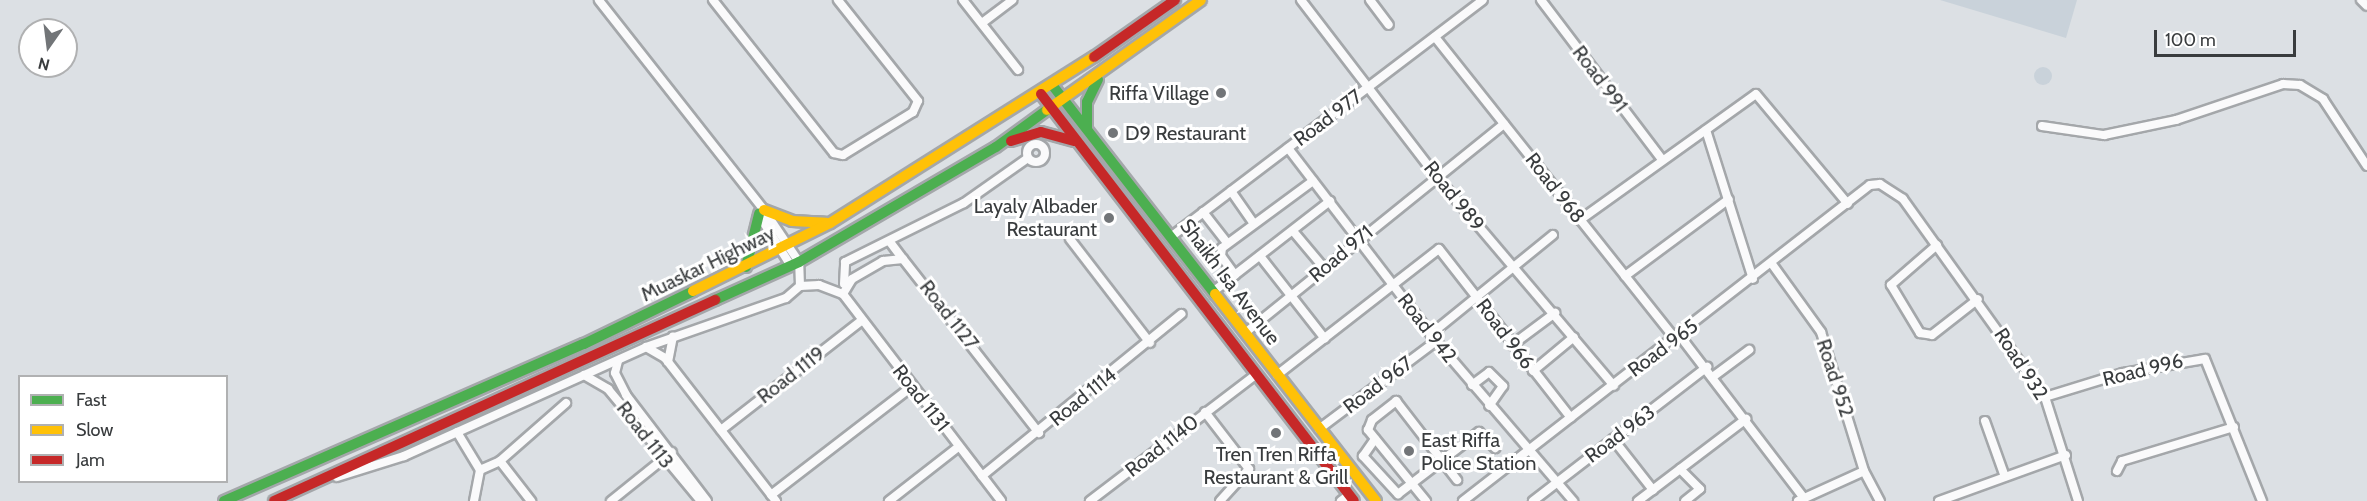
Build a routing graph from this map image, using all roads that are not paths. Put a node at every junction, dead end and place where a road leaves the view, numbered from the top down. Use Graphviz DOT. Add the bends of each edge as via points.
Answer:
graph roads {
  1 [pos="599,0"];
  2 [pos="713,0"];
  3 [pos="838,0"];
  4 [pos="963,0"];
  5 [pos="1012,0"];
  6 [pos="1175,0"];
  7 [pos="1211,0"];
  8 [pos="1301,0"];
  9 [pos="1370,0"];
  10 [pos="1483,0"];
  11 [pos="1541,0"];
  12 [pos="2361,0"];
  13 [pos="1200,1"];
  14 [pos="2367,6"];
  15 [pos="982,23"];
  16 [pos="1389,25"];
  17 [pos="1435,37"];
  18 [pos="1018,70"];
  19 [pos="1101,75"];
  20 [pos="1053,86"];
  21 [pos="1369,87"];
  22 [pos="1041,94"];
  23 [pos="1064,100"];
  24 [pos="1052,108"];
  25 [pos="1504,124"];
  26 [pos="2042,126"];
  27 [pos="1086,129"];
  28 [pos="1706,130"];
  29 [pos="1075,141"];
  30 [pos="996,147"];
  31 [pos="1288,148"];
  32 [pos="1028,158"];
  33 [pos="1661,158"];
  34 [pos="2367,166"];
  35 [pos="1436,176"];
  36 [pos="1313,181"];
  37 [pos="1231,191"];
  38 [pos="1862,192"];
  39 [pos="1729,199"];
  40 [pos="1329,201"];
  41 [pos="1848,204"];
  42 [pos="760,210"];
  43 [pos="1203,212"];
  44 [pos="1580,220"];
  45 [pos="830,223"];
  46 [pos="1254,224"];
  47 [pos="1293,231"];
  48 [pos="1553,235"];
  49 [pos="1172,236"];
  50 [pos="1070,239"];
  51 [pos="1358,240"];
  52 [pos="890,242"];
  53 [pos="1227,243"];
  54 [pos="1937,245"];
  55 [pos="783,247"];
  56 [pos="1260,256"];
  57 [pos="903,259"];
  58 [pos="795,264"];
  59 [pos="1772,264"];
  60 [pos="746,267"];
  61 [pos="1516,267"];
  62 [pos="1324,268"];
  63 [pos="1235,274"];
  64 [pos="1625,276"];
  65 [pos="1753,279"];
  66 [pos="844,284"];
  67 [pos="800,286"];
  68 [pos="1394,286"];
  69 [pos="1214,291"];
  70 [pos="843,294"];
  71 [pos="1289,297"];
  72 [pos="1479,299"];
  73 [pos="1978,299"];
  74 [pos="1555,313"];
  75 [pos="1181,314"];
  76 [pos="861,321"];
  77 [pos="1245,333"];
  78 [pos="1431,334"];
  79 [pos="673,336"];
  80 [pos="1574,337"];
  81 [pos="1678,338"];
  82 [pos="1325,339"];
  83 [pos="1437,341"];
  84 [pos="1150,343"];
  85 [pos="1512,345"];
  86 [pos="646,347"];
  87 [pos="1749,350"];
  88 [pos="618,361"];
  89 [pos="668,362"];
  90 [pos="1707,367"];
  91 [pos="1533,370"];
  92 [pos="584,375"];
  93 [pos="1277,375"];
  94 [pos="1254,376"];
  95 [pos="1714,376"];
  96 [pos="1472,385"];
  97 [pos="1614,386"];
  98 [pos="911,387"];
  99 [pos="2044,397"];
  100 [pos="566,403"];
  101 [pos="1489,406"];
  102 [pos="1205,412"];
  103 [pos="1570,418"];
  104 [pos="1746,419"];
  105 [pos="1985,421"];
  106 [pos="2234,427"];
  107 [pos="1319,429"];
  108 [pos="721,430"];
  109 [pos="457,432"];
  110 [pos="1039,433"];
  111 [pos="1375,439"];
  112 [pos="1613,439"];
  113 [pos="958,447"];
  114 [pos="1495,448"];
  115 [pos="672,452"];
  116 [pos="1526,452"];
  117 [pos="2067,455"];
  118 [pos="662,460"];
  119 [pos="500,461"];
  120 [pos="1444,462"];
  121 [pos="1680,469"];
  122 [pos="480,470"];
  123 [pos="1864,471"];
  124 [pos="2117,471"];
  125 [pos="982,476"];
  126 [pos="2005,477"];
  127 [pos="1457,480"];
  128 [pos="319,482"];
  129 [pos="1557,482"];
  130 [pos="1414,486"];
  131 [pos="255,488"];
  132 [pos="1653,490"];
  133 [pos="773,498"];
  134 [pos="1348,499"];
  135 [pos="1800,499"];
  136 [pos="1222,500"];
  137 [pos="1466,500"];
  138 [pos="224,501"];
  139 [pos="240,501"];
  140 [pos="274,501"];
  141 [pos="474,501"];
  142 [pos="531,501"];
  143 [pos="611,501"];
  144 [pos="701,501"];
  145 [pos="707,501"];
  146 [pos="889,501"];
  147 [pos="1001,501"];
  148 [pos="1090,501"];
  149 [pos="1376,501"];
  150 [pos="1426,501"];
  151 [pos="1533,501"];
  152 [pos="1573,501"];
  153 [pos="1638,501"];
  154 [pos="1685,501"];
  155 [pos="1880,501"];
  156 [pos="1939,501"];
  157 [pos="2078,501"];
  158 [pos="2262,501"];
  1 -- 42 [label="street"];
  2 -- 3 [label="street" via="839,156 913,112 918,101"];
  4 -- 15 [label="street"];
  5 -- 15 [label="street"];
  6 -- 20 [label="main road, Muaskar Highway"];
  7 -- 13 [label="main road"];
  8 -- 21 [label="street, Road 989"];
  9 -- 16 [label="street"];
  10 -- 17 [label="street, Road 977"];
  11 -- 33 [label="street, Road 991"];
  12 -- 14 [label="street"];
  13 -- 19 [label="main road, Muaskar Highway"];
  15 -- 18 [label="street"];
  17 -- 21 [label="street, Road 977"];
  17 -- 25 [label="street, Road 968"];
  19 -- 23 [label="main road, Muaskar Highway"];
  19 -- 27 [label="main road" via="1089,94"];
  20 -- 22 [label="main road, Muaskar Highway"];
  20 -- 23 [label="main road, Shaikh Isa Avenue"];
  21 -- 31 [label="street, Road 977"];
  21 -- 35 [label="street, Road 989"];
  22 -- 24 [label="main road, Shaikh Isa Avenue"];
  22 -- 45 [label="main road, Muaskar Highway"];
  23 -- 24 [label="main road, Muaskar Highway"];
  23 -- 27 [label="main road, Shaikh Isa Avenue"];
  24 -- 29 [label="main road, Shaikh Isa Avenue"];
  24 -- 30 [label="main road, Muaskar Highway"];
  25 -- 35 [label="street, Road 971"];
  25 -- 44 [label="street, Road 968"];
  26 -- 34 [label="street" via="2104,135 2176,120 2283,84 2300,85 2323,99"];
  27 -- 49 [label="main road, Shaikh Isa Avenue"];
  28 -- 33 [label="street"];
  28 -- 39 [label="street"];
  28 -- 41 [label="street" via="1756,94"];
  29 -- 30 [label="main road" via="1041,132"];
  29 -- 94 [label="main road, Shaikh Isa Avenue"];
  30 -- 58 [label="main road, Muaskar Highway"];
  31 -- 36 [label="street, Road 942"];
  31 -- 37 [label="street, Road 977"];
  32 -- 52 [label="street" via="964,203"];
  33 -- 44 [label="street"];
  35 -- 51 [label="street, Road 971"];
  35 -- 61 [label="street, Road 989"];
  36 -- 40 [label="street, Road 942"];
  36 -- 46 [label="street"];
  37 -- 43 [label="street, Road 977"];
  37 -- 46 [label="street"];
  38 -- 41 [label="street, Road 965"];
  38 -- 54 [label="street, Road 932" via="1870,185 1889,187"];
  39 -- 64 [label="street"];
  39 -- 65 [label="street"];
  40 -- 47 [label="street"];
  40 -- 51 [label="street, Road 942"];
  41 -- 59 [label="street, Road 965"];
  42 -- 45 [label="main road" via="792,221"];
  42 -- 55 [label="street"];
  42 -- 60 [label="main road"];
  43 -- 49 [label="street, Road 977"];
  43 -- 53 [label="street"];
  44 -- 64 [label="street, Road 968"];
  45 -- 55 [label="main road, Muaskar Highway"];
  46 -- 53 [label="street"];
  47 -- 56 [label="street"];
  47 -- 62 [label="street"];
  48 -- 61 [label="street"];
  49 -- 69 [label="main road, Shaikh Isa Avenue"];
  50 -- 84 [label="street"];
  51 -- 62 [label="street, Road 971"];
  51 -- 68 [label="street, Road 942"];
  52 -- 57 [label="street, Road 1127"];
  52 -- 66 [label="street" via="845,262"];
  53 -- 63 [label="street" via="1221,256"];
  54 -- 73 [label="street, Road 932"];
  54 -- 73 [label="street" via="1891,285 1920,333 1932,335"];
  55 -- 58 [label="street"];
  55 -- 60 [label="main road, Muaskar Highway"];
  56 -- 63 [label="street"];
  56 -- 71 [label="street"];
  57 -- 66 [label="street" via="884,261"];
  57 -- 110 [label="street, Road 1127"];
  58 -- 67 [label="street"];
  58 -- 128 [label="main road, Muaskar Highway"];
  59 -- 65 [label="street, Road 965"];
  59 -- 123 [label="street, Road 952" via="1821,332"];
  60 -- 131 [label="main road, Muaskar Highway"];
  61 -- 72 [label="street"];
  61 -- 74 [label="street, Road 989"];
  62 -- 71 [label="street, Road 971"];
  63 -- 69 [label="street"];
  64 -- 81 [label="street, Road 968"];
  65 -- 81 [label="street, Road 965"];
  66 -- 70 [label="street"];
  67 -- 70 [label="street" via="819,285"];
  67 -- 79 [label="street" via="786,298"];
  68 -- 72 [label="street, Road 966" via="1439,249"];
  68 -- 78 [label="street, Road 942"];
  68 -- 82 [label="street"];
  69 -- 77 [label="main road, Shaikh Isa Avenue"];
  70 -- 76 [label="street, Road 1131"];
  71 -- 77 [label="street, Road 971"];
  71 -- 82 [label="street"];
  72 -- 78 [label="street"];
  72 -- 85 [label="street, Road 966"];
  73 -- 99 [label="street, Road 932"];
  74 -- 80 [label="street, Road 989"];
  74 -- 85 [label="street"];
  75 -- 84 [label="street, Road 1114"];
  76 -- 98 [label="street, Road 1131"];
  76 -- 108 [label="street, Road 1119"];
  77 -- 93 [label="main road, Shaikh Isa Avenue"];
  78 -- 83 [label="street, Road 942"];
  79 -- 86 [label="street"];
  79 -- 89 [label="street"];
  80 -- 91 [label="street"];
  80 -- 97 [label="street, Road 989"];
  81 -- 90 [label="street, Road 968"];
  81 -- 97 [label="street, Road 965"];
  82 -- 93 [label="street"];
  83 -- 96 [label="street, Road 942"];
  83 -- 107 [label="street, Road 967"];
  84 -- 110 [label="street, Road 1114"];
  85 -- 91 [label="street, Road 966"];
  86 -- 88 [label="street"];
  86 -- 89 [label="street"];
  87 -- 95 [label="street"];
  88 -- 92 [label="street"];
  88 -- 115 [label="street, Road 1113" via="618,384"];
  89 -- 108 [label="street"];
  90 -- 95 [label="street, Road 968"];
  90 -- 112 [label="street, Road 963"];
  91 -- 103 [label="street, Road 966"];
  92 -- 109 [label="street"];
  92 -- 118 [label="street, Road 1113" via="608,389"];
  93 -- 107 [label="main road, Shaikh Isa Avenue"];
  94 -- 102 [label="street, Road 1140"];
  94 -- 134 [label="main road, Shaikh Isa Avenue"];
  95 -- 104 [label="street, Road 968"];
  96 -- 101 [label="street, Road 942"];
  96 -- 101 [label="street" via="1489,372 1503,386"];
  97 -- 103 [label="street, Road 965"];
  98 -- 113 [label="street, Road 1131"];
  98 -- 133 [label="street"];
  99 -- 106 [label="street, Road 996" via="2123,373 2205,359"];
  99 -- 117 [label="street, Road 932"];
  100 -- 119 [label="street"];
  101 -- 116 [label="street, Road 942"];
  102 -- 136 [label="street, Road 1140" via="1247,460 1248,476"];
  102 -- 148 [label="street, Road 1140"];
  103 -- 116 [label="street, Road 965"];
  104 -- 121 [label="street"];
  104 -- 135 [label="street, Road 968"];
  105 -- 126 [label="street"];
  106 -- 124 [label="street" via="2122,461"];
  106 -- 158 [label="street, Road 996"];
  107 -- 149 [label="main road, Shaikh Isa Avenue"];
  108 -- 133 [label="street"];
  109 -- 122 [label="street"];
  109 -- 128 [label="street" via="384,464"];
  110 -- 125 [label="street, Road 1114"];
  111 -- 120 [label="street" via="1368,424 1396,401"];
  111 -- 130 [label="street"];
  111 -- 130 [label="street" via="1364,456 1392,492"];
  112 -- 129 [label="street, Road 963"];
  112 -- 132 [label="street"];
  113 -- 125 [label="street, Road 1131"];
  113 -- 146 [label="street"];
  114 -- 120 [label="street" via="1479,432"];
  115 -- 118 [label="street"];
  115 -- 145 [label="street, Road 1113"];
  116 -- 129 [label="street, Road 942"];
  116 -- 137 [label="street, Road 965"];
  117 -- 126 [label="street"];
  117 -- 157 [label="street, Road 932"];
  118 -- 143 [label="street"];
  118 -- 144 [label="street, Road 1113"];
  119 -- 122 [label="street"];
  119 -- 142 [label="street"];
  120 -- 127 [label="street"];
  120 -- 130 [label="street"];
  121 -- 132 [label="street"];
  121 -- 154 [label="street" via="1700,489"];
  122 -- 141 [label="street"];
  123 -- 135 [label="street"];
  123 -- 155 [label="street, Road 952"];
  125 -- 147 [label="street, Road 1131"];
  126 -- 156 [label="street"];
  128 -- 140 [label="main road, Muaskar Highway"];
  129 -- 151 [label="street, Road 963"];
  129 -- 152 [label="street, Road 942"];
  130 -- 150 [label="street"];
  131 -- 138 [label="main road, Muaskar Highway"];
  131 -- 139 [label="main road"];
  132 -- 153 [label="street"];
}
